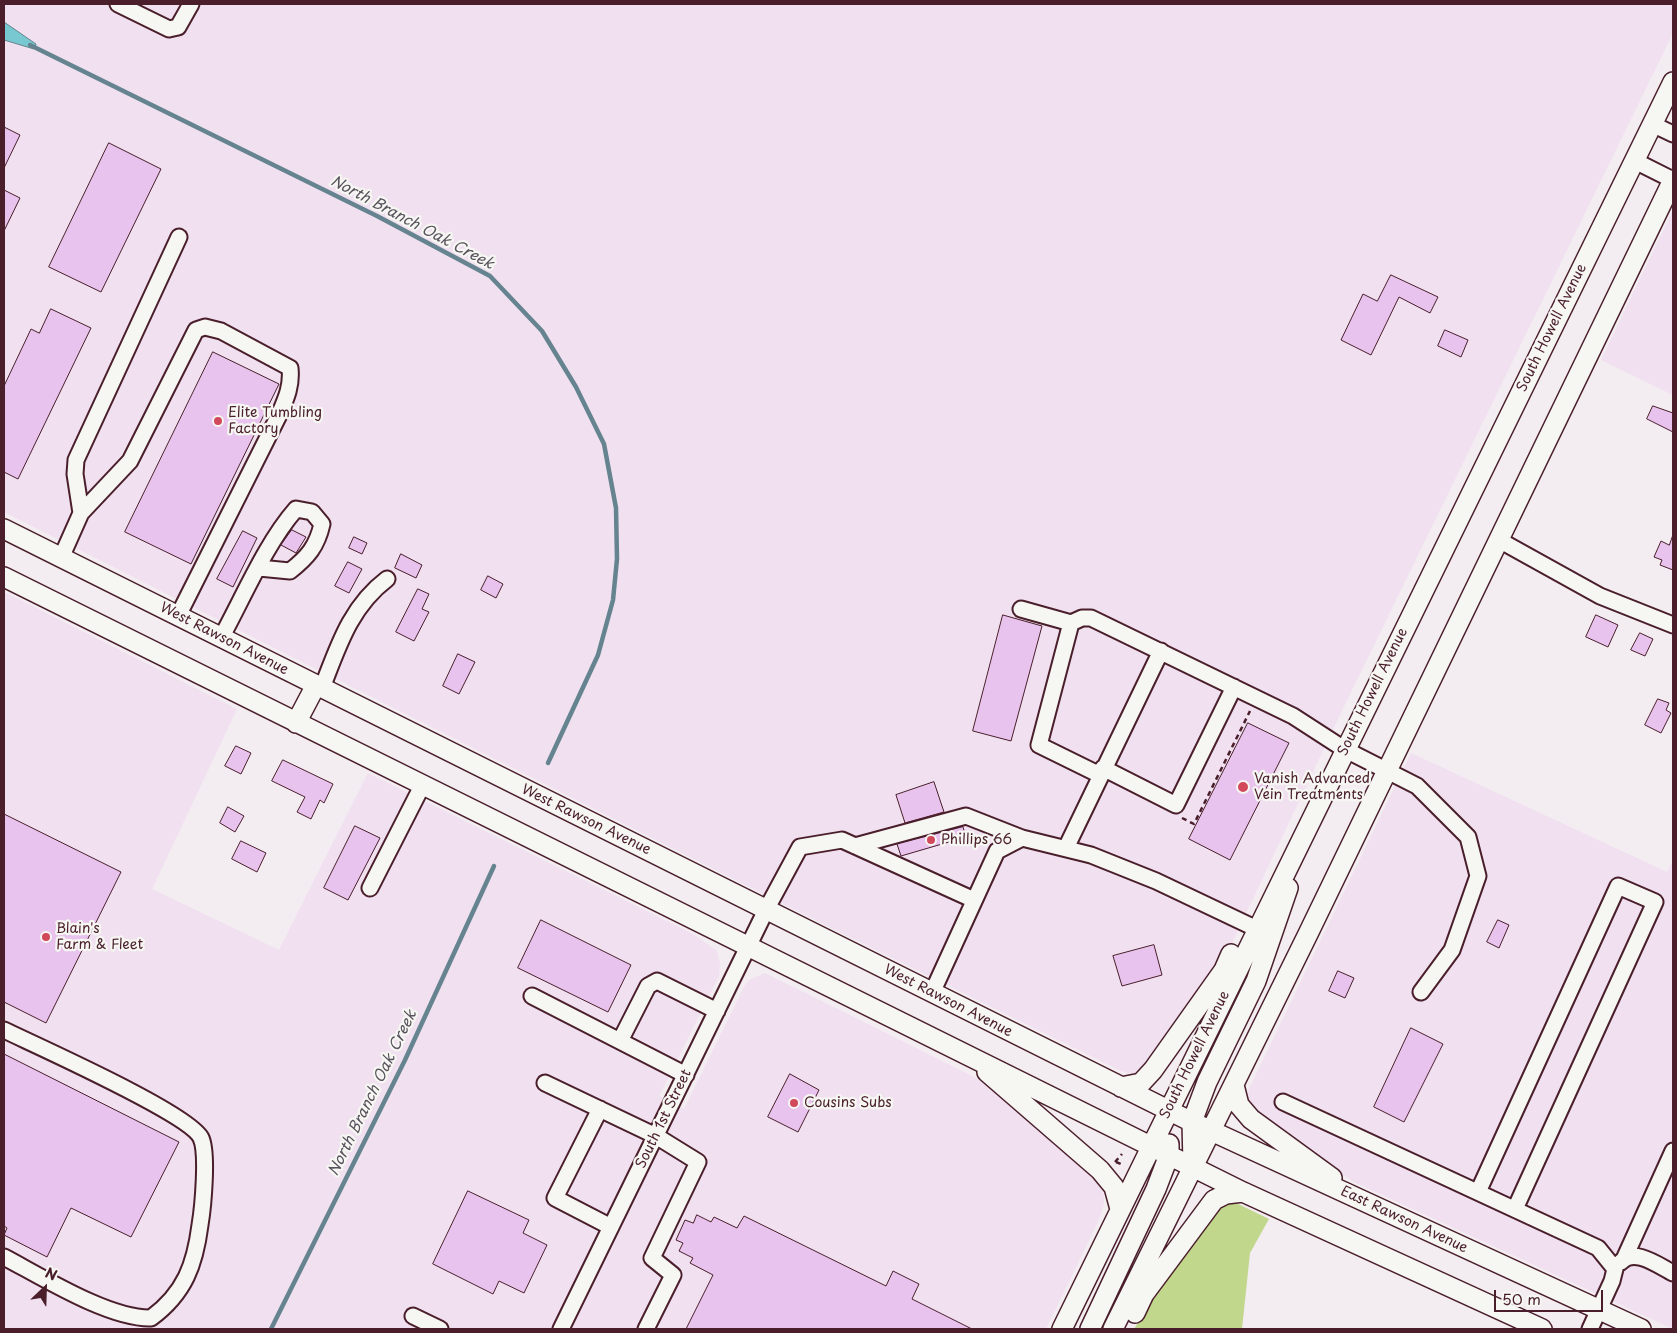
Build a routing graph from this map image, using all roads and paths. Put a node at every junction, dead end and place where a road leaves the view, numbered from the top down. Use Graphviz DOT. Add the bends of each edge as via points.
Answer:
graph roads {
  1 [pos="118,4"];
  2 [pos="191,4"];
  3 [pos="1673,82"];
  4 [pos="1652,124"];
  5 [pos="1673,134"];
  6 [pos="1634,161"];
  7 [pos="1673,180"];
  8 [pos="179,237"];
  9 [pos="81,514"];
  10 [pos="4,529"];
  11 [pos="1499,540"];
  12 [pos="61,558"];
  13 [pos="259,568"];
  14 [pos="4,576"];
  15 [pos="387,579"];
  16 [pos="1021,609"];
  17 [pos="178,616"];
  18 [pos="1072,622"];
  19 [pos="1673,625"];
  20 [pos="221,638"];
  21 [pos="1161,651"];
  22 [pos="319,687"];
  23 [pos="1234,687"];
  24 [pos="1252,708"];
  25 [pos="296,723"];
  26 [pos="1344,749"];
  27 [pos="1101,771"];
  28 [pos="1387,771"];
  29 [pos="422,786"];
  30 [pos="1176,805"];
  31 [pos="1313,814"];
  32 [pos="1022,838"];
  33 [pos="855,846"];
  34 [pos="1066,848"];
  35 [pos="370,888"];
  36 [pos="974,900"];
  37 [pos="766,910"];
  38 [pos="1252,927"];
  39 [pos="748,948"];
  40 [pos="1421,992"];
  41 [pos="932,993"];
  42 [pos="532,996"];
  43 [pos="717,1011"];
  44 [pos="4,1030"];
  45 [pos="620,1041"];
  46 [pos="967,1055"];
  47 [pos="686,1075"];
  48 [pos="545,1084"];
  49 [pos="1234,1085"];
  50 [pos="1121,1087"];
  51 [pos="1283,1102"];
  52 [pos="600,1110"];
  53 [pos="1168,1111"];
  54 [pos="1192,1122"];
  55 [pos="1211,1132"];
  56 [pos="656,1136"];
  57 [pos="1151,1146"];
  58 [pos="1673,1151"];
  59 [pos="1122,1154"];
  60 [pos="1169,1155"];
  61 [pos="1116,1162"];
  62 [pos="1120,1164"];
  63 [pos="1112,1167"];
  64 [pos="1193,1168"];
  65 [pos="1243,1192"];
  66 [pos="1478,1192"];
  67 [pos="1365,1202"];
  68 [pos="1120,1209"];
  69 [pos="1515,1209"];
  70 [pos="611,1227"];
  71 [pos="4,1257"];
  72 [pos="1625,1257"];
  73 [pos="1615,1269"];
  74 [pos="1673,1273"];
  75 [pos="1599,1310"];
  76 [pos="414,1316"];
  77 [pos="440,1329"];
  78 [pos="561,1329"];
  79 [pos="646,1329"];
  80 [pos="1062,1329"];
  81 [pos="1090,1329"];
  82 [pos="1113,1329"];
  83 [pos="1126,1329"];
  84 [pos="1542,1329"];
  85 [pos="1590,1329"];
  86 [pos="1640,1329"];
  1 -- 2 [label="street" via="168,29 178,27"];
  3 -- 4 [label="main road, South Howell Avenue"];
  4 -- 5 [label="street"];
  4 -- 6 [label="main road, South Howell Avenue"];
  6 -- 7 [label="street"];
  6 -- 26 [label="main road, South Howell Avenue"];
  7 -- 11 [label="main road"];
  8 -- 9 [label="street" via="76,460"];
  9 -- 12 [label="street"];
  9 -- 17 [label="street" via="130,461 196,330 205,327 222,331 290,368 288,392 279,415"];
  10 -- 12 [label="main road, West Rawson Avenue"];
  11 -- 19 [label="street" via="1600,596"];
  11 -- 28 [label="main road"];
  12 -- 17 [label="main road, West Rawson Avenue"];
  13 -- 13 [label="street" via="284,523 296,509 312,512 322,524 317,543 306,559 290,571"];
  13 -- 20 [label="street"];
  14 -- 25 [label="main road"];
  15 -- 22 [label="street" via="370,592 355,611"];
  16 -- 18 [label="street"];
  17 -- 20 [label="main road, West Rawson Avenue"];
  18 -- 21 [label="street" via="1091,618"];
  18 -- 27 [label="street" via="1039,745"];
  20 -- 22 [label="main road, West Rawson Avenue"];
  21 -- 23 [label="street"];
  21 -- 27 [label="street"];
  22 -- 25 [label="main road"];
  22 -- 37 [label="main road, West Rawson Avenue"];
  23 -- 26 [label="street" via="1292,716"];
  23 -- 30 [label="street"];
  24 -- 30 [label="path" via="1194,824 1176,815"];
  25 -- 29 [label="main road"];
  26 -- 28 [label="street"];
  26 -- 31 [label="main road, South Howell Avenue"];
  27 -- 30 [label="street"];
  27 -- 34 [label="street"];
  28 -- 40 [label="street" via="1417,786 1468,837 1478,876 1452,950"];
  28 -- 49 [label="main road"];
  29 -- 35 [label="street"];
  29 -- 39 [label="main road"];
  31 -- 38 [label="main road, South Howell Avenue" via="1291,858 1257,903"];
  31 -- 54 [label="main road" via="1256,982 1207,1082"];
  32 -- 33 [label="street" via="966,816"];
  32 -- 34 [label="street"];
  32 -- 36 [label="street" via="997,851"];
  33 -- 36 [label="street"];
  33 -- 37 [label="street, South 1st Street" via="842,840 800,847"];
  34 -- 38 [label="street" via="1156,881"];
  36 -- 41 [label="street"];
  37 -- 39 [label="street, South 1st Street"];
  37 -- 41 [label="main road, West Rawson Avenue"];
  38 -- 50 [label="main road" via="1153,1070 1141,1083"];
  38 -- 53 [label="main road, South Howell Avenue"];
  39 -- 43 [label="street, South 1st Street"];
  39 -- 46 [label="main road"];
  41 -- 50 [label="main road, West Rawson Avenue"];
  42 -- 45 [label="street"];
  43 -- 45 [label="street" via="657,981 648,986"];
  43 -- 47 [label="street, South 1st Street"];
  44 -- 71 [label="street" via="168,1110 196,1129 202,1140 204,1168 201,1223 194,1261 176,1295 151,1318 109,1310"];
  45 -- 47 [label="street"];
  46 -- 57 [label="main road"];
  46 -- 68 [label="main road" via="1100,1170 1114,1187"];
  47 -- 56 [label="street, South 1st Street"];
  48 -- 52 [label="street"];
  49 -- 55 [label="main road"];
  49 -- 67 [label="main road" via="1239,1106 1251,1119"];
  50 -- 53 [label="main road, West Rawson Avenue"];
  51 -- 66 [label="street"];
  52 -- 56 [label="street"];
  52 -- 70 [label="street" via="555,1198"];
  53 -- 54 [label="main road, East Rawson Avenue"];
  53 -- 57 [label="main road, South Howell Avenue"];
  53 -- 60 [label="main road"];
  54 -- 55 [label="main road, East Rawson Avenue"];
  54 -- 64 [label="main road"];
  55 -- 64 [label="main road"];
  55 -- 67 [label="main road, East Rawson Avenue"];
  56 -- 70 [label="street, South 1st Street"];
  56 -- 79 [label="street" via="698,1162 652,1258 673,1275"];
  57 -- 60 [label="main road"];
  57 -- 68 [label="main road, South Howell Avenue"];
  58 -- 72 [label="street"];
  59 -- 61 [label="path"];
  60 -- 64 [label="main road"];
  60 -- 81 [label="main road"];
  61 -- 62 [label="path"];
  61 -- 63 [label="path"];
  64 -- 65 [label="main road"];
  64 -- 82 [label="main road"];
  65 -- 83 [label="main road" via="1220,1197 1203,1212 1144,1294"];
  65 -- 84 [label="main road"];
  66 -- 69 [label="street"];
  66 -- 69 [label="street" via="1618,886 1654,902"];
  67 -- 75 [label="main road, East Rawson Avenue"];
  68 -- 80 [label="main road, South Howell Avenue"];
  69 -- 73 [label="street" via="1598,1248"];
  70 -- 78 [label="street, South 1st Street"];
  72 -- 73 [label="street"];
  72 -- 74 [label="street" via="1634,1256"];
  73 -- 75 [label="street"];
  75 -- 85 [label="street"];
  75 -- 86 [label="main road, East Rawson Avenue"];
  76 -- 77 [label="street"];
}
